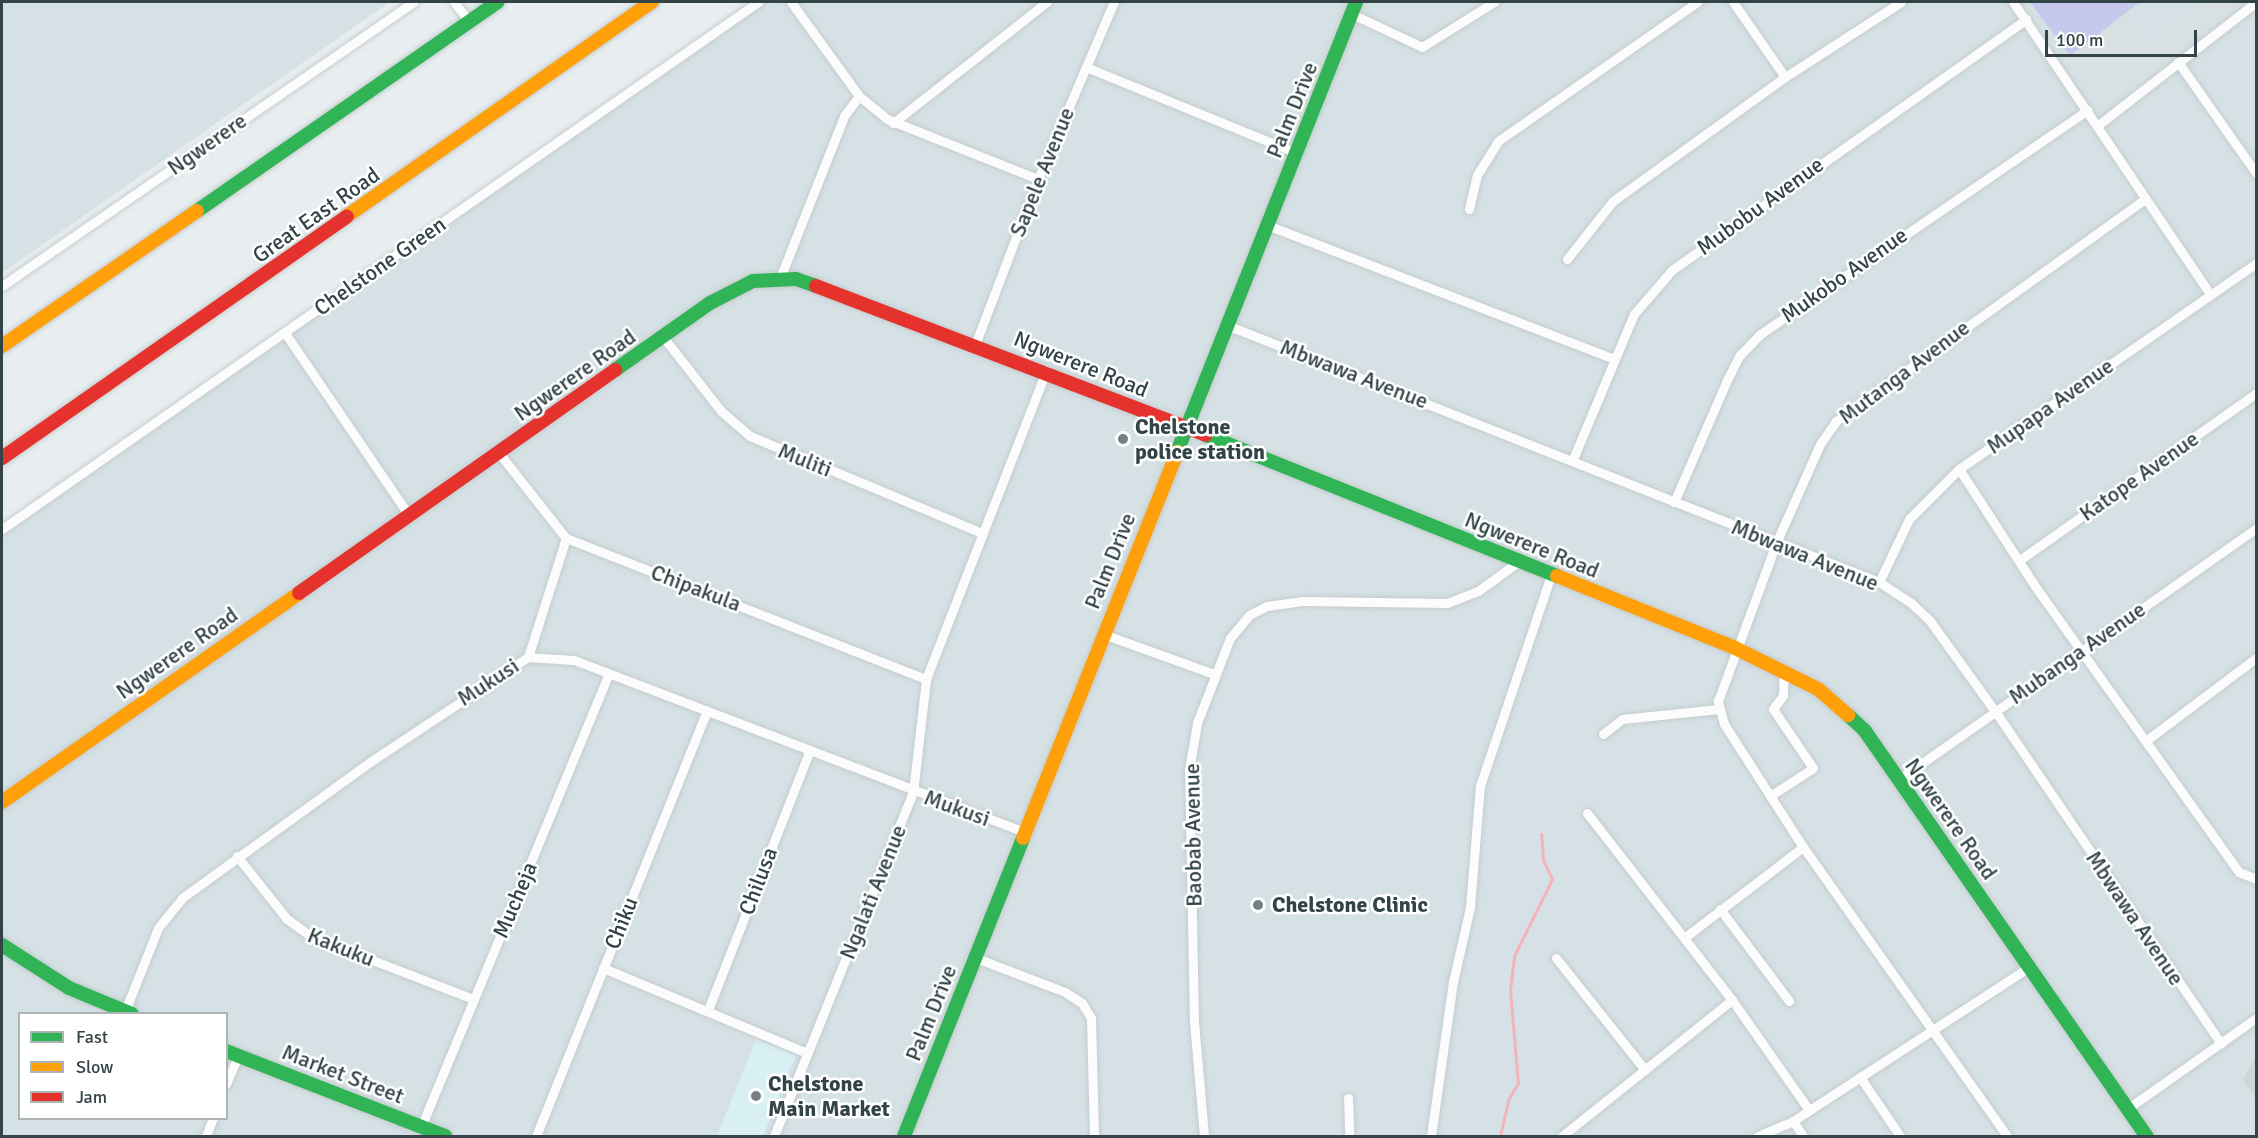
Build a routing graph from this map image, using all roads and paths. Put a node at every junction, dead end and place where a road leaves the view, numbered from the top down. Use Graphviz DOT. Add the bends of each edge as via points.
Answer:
graph roads {
  1 [pos="413,2"];
  2 [pos="454,2"];
  3 [pos="498,2"];
  4 [pos="652,2"];
  5 [pos="758,2"];
  6 [pos="791,2"];
  7 [pos="1047,2"];
  8 [pos="1114,2"];
  9 [pos="1494,2"];
  10 [pos="1697,2"];
  11 [pos="1733,2"];
  12 [pos="1900,2"];
  13 [pos="2013,2"];
  14 [pos="2256,3"];
  15 [pos="1354,8"];
  16 [pos="2026,19"];
  17 [pos="469,21"];
  18 [pos="2178,62"];
  19 [pos="1086,67"];
  20 [pos="1785,77"];
  21 [pos="858,96"];
  22 [pos="2086,110"];
  23 [pos="893,123"];
  24 [pos="2097,126"];
  25 [pos="1297,153"];
  26 [pos="2256,173"];
  27 [pos="1038,179"];
  28 [pos="2145,199"];
  29 [pos="1469,209"];
  30 [pos="1267,225"];
  31 [pos="1567,259"];
  32 [pos="2256,262"];
  33 [pos="780,278"];
  34 [pos="2,286"];
  35 [pos="2210,294"];
  36 [pos="1228,326"];
  37 [pos="285,333"];
  38 [pos="664,338"];
  39 [pos="975,345"];
  40 [pos="2,346"];
  41 [pos="1614,359"];
  42 [pos="1046,371"];
  43 [pos="2256,393"];
  44 [pos="1185,429"];
  45 [pos="500,453"];
  46 [pos="2,458"];
  47 [pos="1573,459"];
  48 [pos="1959,469"];
  49 [pos="1674,502"];
  50 [pos="410,517"];
  51 [pos="2256,528"];
  52 [pos="2,529"];
  53 [pos="982,533"];
  54 [pos="566,538"];
  55 [pos="1776,543"];
  56 [pos="2021,559"];
  57 [pos="1518,562"];
  58 [pos="1551,575"];
  59 [pos="1879,582"];
  60 [pos="1103,634"];
  61 [pos="1735,648"];
  62 [pos="2082,651"];
  63 [pos="528,657"];
  64 [pos="2256,658"];
  65 [pos="1784,668"];
  66 [pos="609,673"];
  67 [pos="1214,674"];
  68 [pos="926,679"];
  69 [pos="1718,709"];
  70 [pos="708,711"];
  71 [pos="1995,711"];
  72 [pos="1603,734"];
  73 [pos="2147,740"];
  74 [pos="809,752"];
  75 [pos="1898,780"];
  76 [pos="913,792"];
  77 [pos="1770,796"];
  78 [pos="2,802"];
  79 [pos="1587,813"];
  80 [pos="1024,832"];
  81 [pos="1803,847"];
  82 [pos="237,856"];
  83 [pos="2256,879"];
  84 [pos="1720,909"];
  85 [pos="1684,938"];
  86 [pos="2,945"];
  87 [pos="976,958"];
  88 [pos="1556,958"];
  89 [pos="2029,967"];
  90 [pos="603,968"];
  91 [pos="473,999"];
  92 [pos="1732,1000"];
  93 [pos="1789,1001"];
  94 [pos="708,1010"];
  95 [pos="128,1012"];
  96 [pos="2256,1018"];
  97 [pos="1934,1027"];
  98 [pos="2221,1044"];
  99 [pos="807,1053"];
  100 [pos="232,1054"];
  101 [pos="1645,1070"];
  102 [pos="228,1074"];
  103 [pos="1860,1077"];
  104 [pos="1348,1098"];
  105 [pos="2127,1109"];
  106 [pos="1809,1110"];
  107 [pos="213,1120"];
  108 [pos="1793,1121"];
  109 [pos="422,1127"];
  110 [pos="206,1137"];
  111 [pos="445,1137"];
  112 [pos="536,1137"];
  113 [pos="774,1137"];
  114 [pos="904,1137"];
  115 [pos="1094,1137"];
  116 [pos="1204,1137"];
  117 [pos="1349,1137"];
  118 [pos="1431,1137"];
  119 [pos="1562,1137"];
  120 [pos="1758,1137"];
  121 [pos="1803,1137"];
  122 [pos="1900,1137"];
  123 [pos="2007,1137"];
  124 [pos="2147,1137"];
  1 -- 34 [label="street, Ngwerere"];
  2 -- 17 [label="street"];
  3 -- 17 [label="street"];
  4 -- 46 [label="street, Great East Road"];
  5 -- 37 [label="street, Chelstone Green"];
  6 -- 21 [label="street"];
  7 -- 23 [label="street"];
  8 -- 19 [label="street, Sapele Avenue"];
  9 -- 15 [label="street" via="1422,47"];
  10 -- 29 [label="street" via="1505,135 1477,175"];
  11 -- 20 [label="street"];
  12 -- 20 [label="street"];
  13 -- 16 [label="street"];
  14 -- 18 [label="street"];
  15 -- 25 [label="street, Palm Drive"];
  16 -- 22 [label="street"];
  16 -- 41 [label="street, Mubobu Avenue" via="1672,270 1634,314"];
  17 -- 40 [label="street"];
  18 -- 24 [label="street"];
  18 -- 26 [label="street"];
  19 -- 25 [label="street"];
  19 -- 27 [label="street, Sapele Avenue"];
  20 -- 31 [label="street" via="1613,201"];
  21 -- 23 [label="street"];
  21 -- 33 [label="street" via="844,116"];
  22 -- 24 [label="street"];
  22 -- 49 [label="street, Mukobo Avenue" via="1759,335 1731,372"];
  23 -- 27 [label="street"];
  24 -- 28 [label="street"];
  25 -- 30 [label="street, Palm Drive"];
  27 -- 39 [label="street, Sapele Avenue"];
  28 -- 35 [label="street"];
  28 -- 55 [label="street, Mutanga Avenue" via="1836,421 1820,444"];
  30 -- 36 [label="street, Palm Drive"];
  30 -- 41 [label="street"];
  32 -- 35 [label="street, Mupapa Avenue"];
  33 -- 38 [label="street, Ngwerere Road" via="737,288"];
  33 -- 39 [label="street, Ngwerere Road" via="796,279"];
  35 -- 48 [label="street, Mupapa Avenue"];
  36 -- 44 [label="street, Palm Drive"];
  36 -- 47 [label="street, Mbwawa Avenue"];
  37 -- 50 [label="street"];
  37 -- 52 [label="street, Chelstone Green"];
  38 -- 45 [label="street, Ngwerere Road"];
  38 -- 53 [label="street, Muliti" via="721,411 750,436"];
  39 -- 42 [label="street, Ngwerere Road"];
  41 -- 47 [label="street, Mubobu Avenue"];
  42 -- 44 [label="street, Ngwerere Road"];
  42 -- 53 [label="street, Ngalati Avenue"];
  43 -- 56 [label="street, Katope Avenue"];
  44 -- 57 [label="street, Ngwerere Road"];
  44 -- 60 [label="street, Palm Drive"];
  45 -- 50 [label="street, Ngwerere Road"];
  45 -- 54 [label="street"];
  47 -- 49 [label="street, Mbwawa Avenue"];
  48 -- 56 [label="street"];
  48 -- 59 [label="street, Mupapa Avenue" via="1909,519"];
  49 -- 55 [label="street, Mbwawa Avenue"];
  50 -- 78 [label="street, Ngwerere Road"];
  51 -- 62 [label="street, Mubanga Avenue"];
  53 -- 68 [label="street, Ngalati Avenue"];
  54 -- 63 [label="street"];
  54 -- 68 [label="street, Chipakula"];
  55 -- 59 [label="street, Mbwawa Avenue"];
  55 -- 61 [label="street, Mutanga Avenue"];
  56 -- 62 [label="street"];
  57 -- 58 [label="street, Ngwerere Road"];
  57 -- 67 [label="street, Baobab Avenue" via="1478,591 1447,603 1302,601 1267,606 1240,624"];
  58 -- 61 [label="street, Ngwerere Road"];
  58 -- 118 [label="street" via="1478,793 1470,907 1453,982"];
  59 -- 71 [label="street, Mbwawa Avenue" via="1930,621"];
  60 -- 67 [label="street"];
  60 -- 80 [label="street, Palm Drive"];
  61 -- 65 [label="street, Ngwerere Road"];
  61 -- 69 [label="street, Mutanga Avenue"];
  62 -- 71 [label="street, Mubanga Avenue"];
  62 -- 73 [label="street"];
  63 -- 66 [label="street, Mukusi" via="574,660"];
  63 -- 82 [label="street, Mukusi"];
  64 -- 73 [label="street"];
  65 -- 75 [label="street, Ngwerere Road" via="1846,710"];
  65 -- 77 [label="street" via="1783,695 1773,709 1813,768"];
  66 -- 70 [label="street, Mukusi"];
  66 -- 91 [label="street, Mucheja"];
  67 -- 116 [label="street, Baobab Avenue" via="1197,723 1190,770 1194,1022"];
  68 -- 76 [label="street, Ngalati Avenue"];
  69 -- 72 [label="street" via="1622,719"];
  69 -- 77 [label="street"];
  70 -- 74 [label="street, Mukusi"];
  70 -- 90 [label="street, Chiku"];
  71 -- 75 [label="street, Mubanga Avenue"];
  71 -- 98 [label="street, Mbwawa Avenue"];
  73 -- 83 [label="street" via="2239,872"];
  74 -- 76 [label="street, Mukusi"];
  74 -- 94 [label="street, Chilusa"];
  75 -- 89 [label="street, Ngwerere Road"];
  76 -- 80 [label="street, Mukusi"];
  76 -- 99 [label="street, Ngalati Avenue"];
  77 -- 81 [label="street"];
  79 -- 85 [label="street"];
  80 -- 87 [label="street, Palm Drive"];
  81 -- 84 [label="street"];
  81 -- 97 [label="street"];
  82 -- 91 [label="street, Kakuku" via="287,919 310,936"];
  82 -- 95 [label="street, Mukusi" via="182,898 158,928"];
  84 -- 85 [label="street"];
  84 -- 93 [label="street"];
  85 -- 92 [label="street"];
  86 -- 95 [label="street" via="69,988"];
  87 -- 114 [label="street, Palm Drive"];
  87 -- 115 [label="street" via="1082,1003 1090,1018"];
  88 -- 101 [label="street"];
  89 -- 97 [label="street"];
  89 -- 105 [label="street, Ngwerere Road"];
  90 -- 94 [label="street"];
  90 -- 112 [label="street, Chiku"];
  91 -- 109 [label="street, Mucheja"];
  92 -- 101 [label="street"];
  92 -- 106 [label="street"];
  94 -- 99 [label="street"];
  96 -- 98 [label="street"];
  97 -- 103 [label="street"];
  97 -- 123 [label="street"];
  98 -- 105 [label="street"];
  99 -- 113 [label="street, Ngalati Avenue"];
  100 -- 102 [label="street"];
  100 -- 109 [label="street, Market Street"];
  101 -- 119 [label="street"];
  103 -- 106 [label="street"];
  103 -- 122 [label="street"];
  104 -- 117 [label="street"];
  105 -- 124 [label="street, Ngwerere Road"];
  106 -- 108 [label="street"];
  107 -- 110 [label="street"];
  108 -- 120 [label="street"];
  108 -- 121 [label="street"];
  109 -- 111 [label="street, Market Street"];
}
